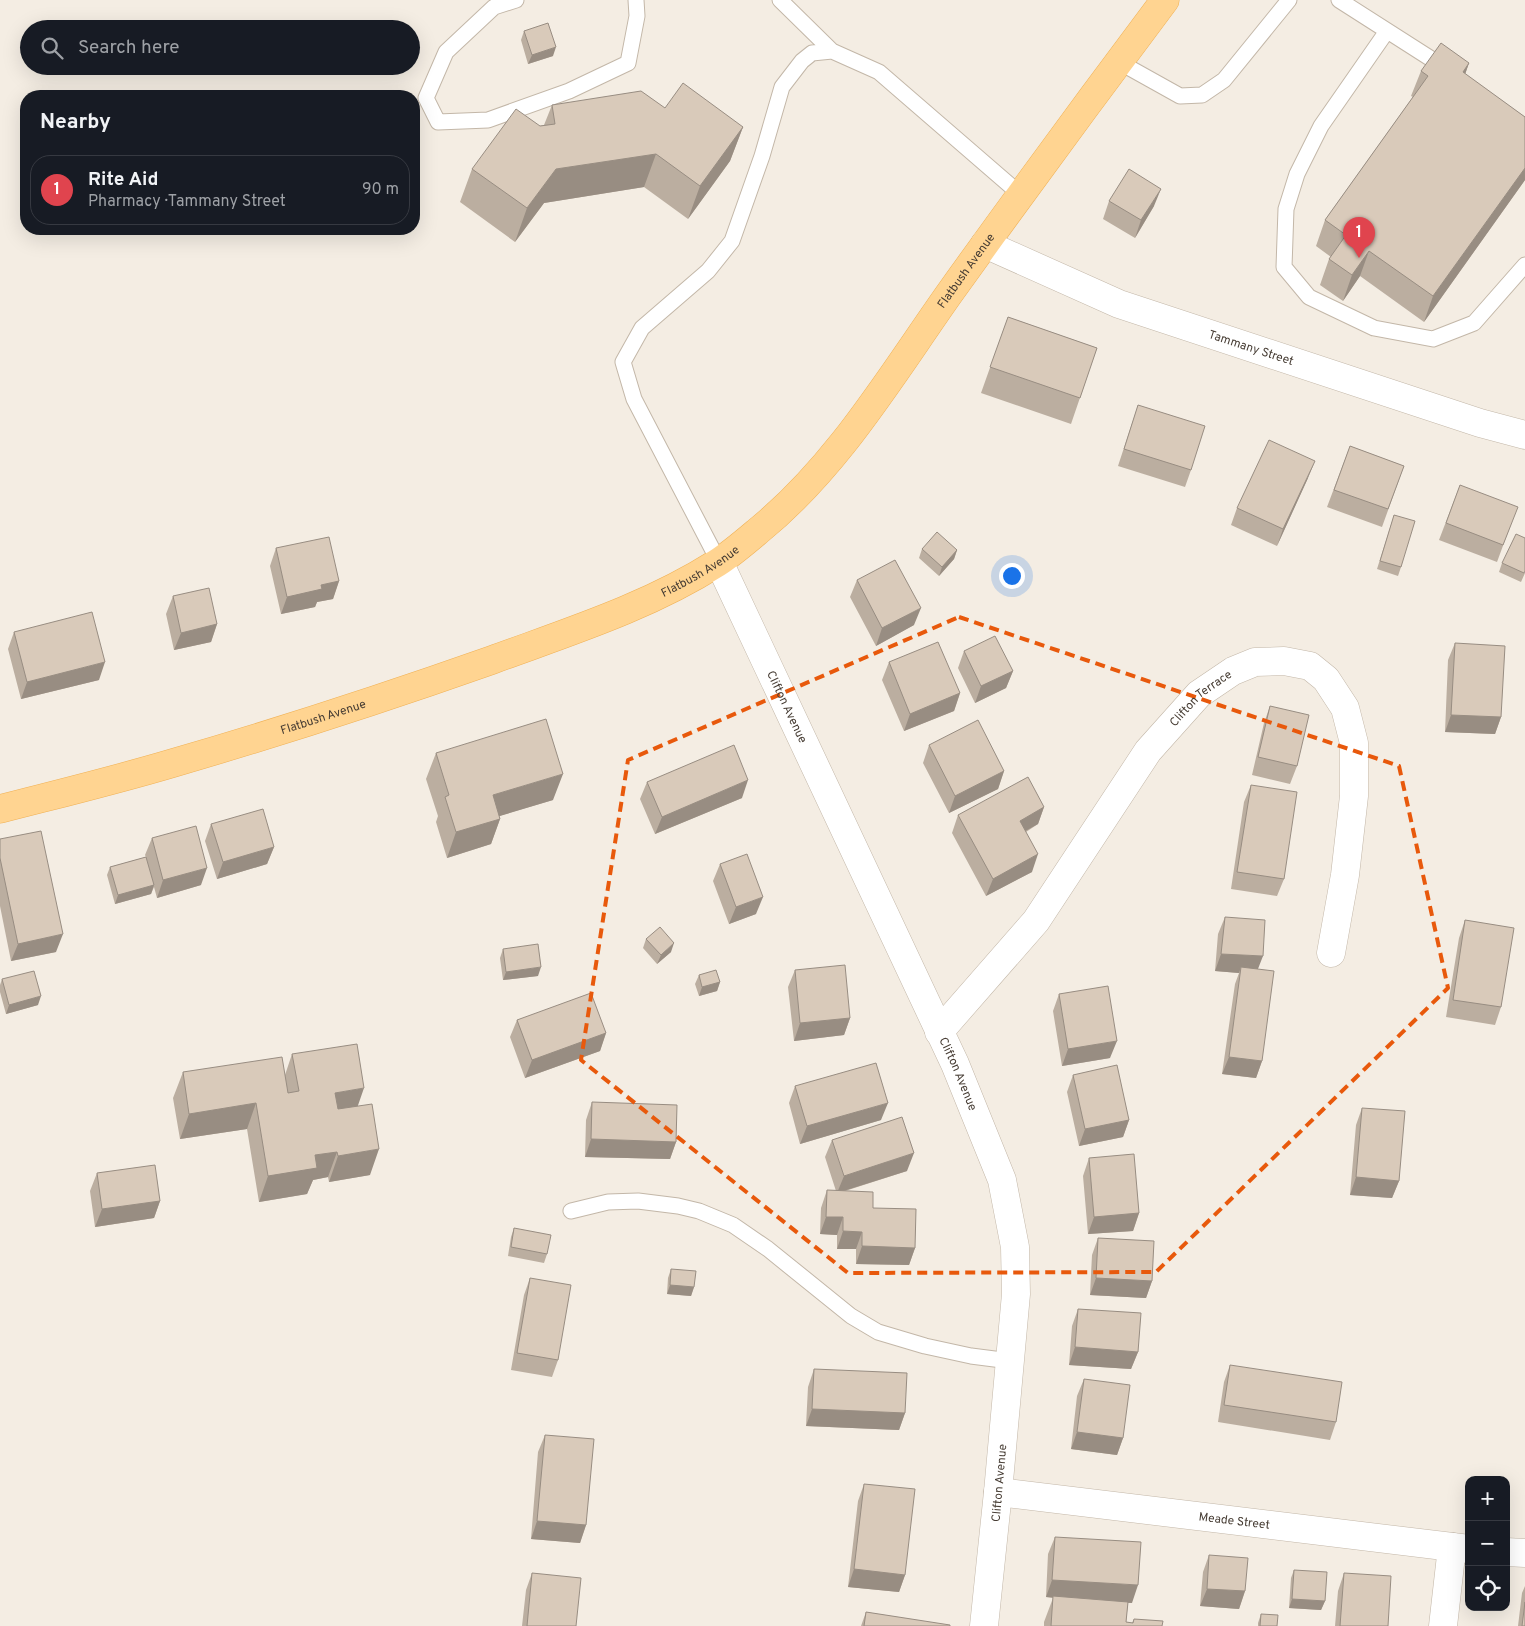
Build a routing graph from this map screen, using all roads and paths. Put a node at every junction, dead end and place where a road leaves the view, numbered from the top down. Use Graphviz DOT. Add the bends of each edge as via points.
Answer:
graph roads {
  1 [pos="516,0"];
  2 [pos="636,0"];
  3 [pos="780,0"];
  4 [pos="1165,0"];
  5 [pos="1289,0"];
  6 [pos="1339,0"];
  7 [pos="1387,31"];
  8 [pos="832,51"];
  9 [pos="1119,62"];
  10 [pos="1460,78"];
  11 [pos="1020,194"];
  12 [pos="985,244"];
  13 [pos="1525,265"];
  14 [pos="1525,434"];
  15 [pos="719,562"];
  16 [pos="0,809"];
  17 [pos="1330,953"];
  18 [pos="939,1032"];
  19 [pos="571,1211"];
  20 [pos="1010,1360"];
  21 [pos="998,1492"];
  22 [pos="1461,1548"];
  23 [pos="1510,1552"];
  24 [pos="1525,1553"];
  25 [pos="984,1626"];
  26 [pos="1443,1626"];
  1 -- 2 [label="lane" via="494,7 446,52 426,98 438,122 488,120 569,91 628,63 637,16"];
  3 -- 8 [label="lane"];
  4 -- 9 [label="main road, Flatbush Avenue"];
  5 -- 9 [label="lane" via="1224,80 1202,95 1180,96"];
  6 -- 7 [label="lane"];
  7 -- 10 [label="lane"];
  7 -- 13 [label="lane" via="1321,126 1297,174 1286,209 1284,267 1309,297 1374,328 1432,339 1474,323"];
  8 -- 11 [label="lane" via="879,72"];
  8 -- 15 [label="lane" via="812,53 782,86 732,241 708,271 642,328 623,362 634,398"];
  9 -- 11 [label="main road, Flatbush Avenue"];
  11 -- 12 [label="main road, Flatbush Avenue"];
  12 -- 14 [label="street, Tammany Street" via="1119,304 1480,423"];
  12 -- 15 [label="main road, Flatbush Avenue" via="834,453 801,492 761,530"];
  15 -- 16 [label="main road, Flatbush Avenue" via="622,612 458,672 171,764"];
  15 -- 18 [label="street, Clifton Avenue"];
  17 -- 18 [label="street, Clifton Terrace" via="1345,875 1354,796 1354,743 1350,725 1345,708 1326,679 1310,666 1284,661 1254,662 1233,671 1199,694 1148,751 1036,921"];
  18 -- 20 [label="street, Clifton Avenue" via="1002,1180 1015,1247 1016,1294"];
  19 -- 20 [label="lane" via="608,1202 638,1201 699,1211 733,1225 851,1316 878,1332 971,1356"];
  20 -- 21 [label="street, Clifton Avenue"];
  21 -- 22 [label="street, Meade Street"];
  21 -- 25 [label="street, Clifton Avenue"];
  22 -- 26 [label="street"];
  23 -- 24 [label="street"];
}
